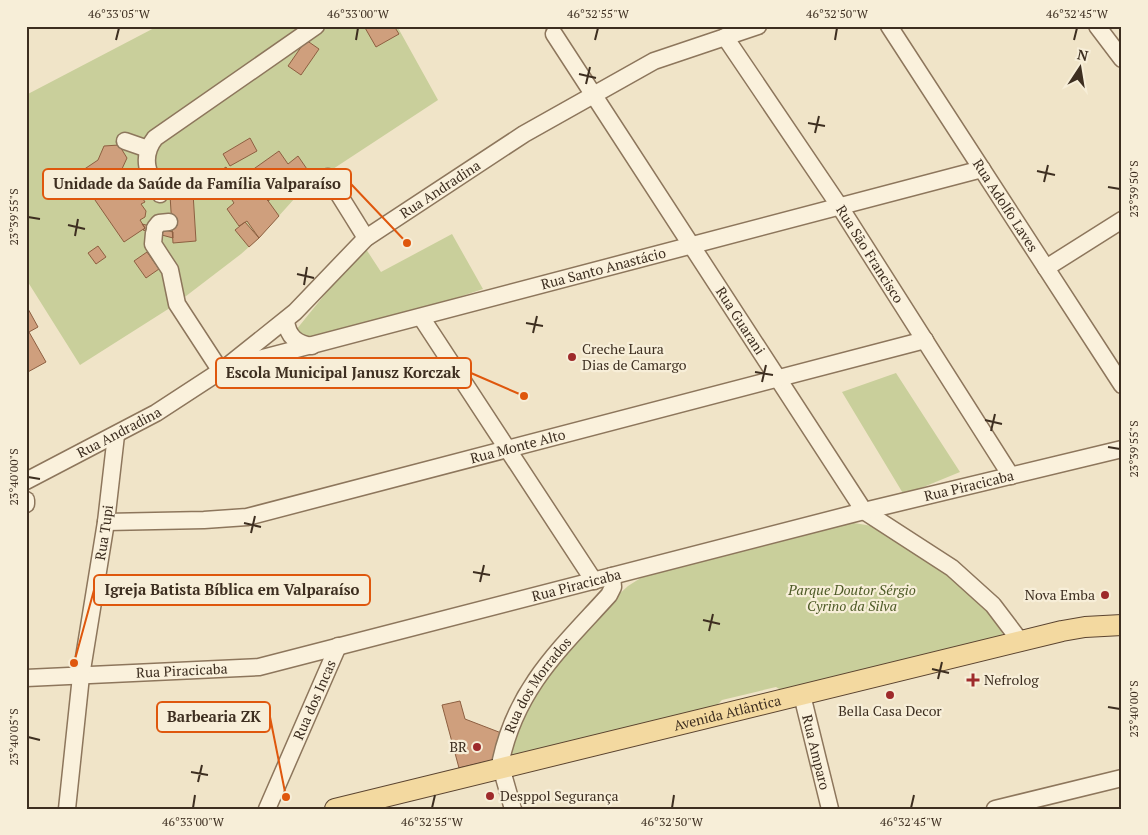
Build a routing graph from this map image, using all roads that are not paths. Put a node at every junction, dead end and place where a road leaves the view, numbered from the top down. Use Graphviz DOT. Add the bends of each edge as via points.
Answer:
graph roads {
  1 [pos="316,26"];
  2 [pos="758,26"];
  3 [pos="889,26"];
  4 [pos="1097,26"];
  5 [pos="554,34"];
  6 [pos="725,37"];
  7 [pos="1122,59"];
  8 [pos="592,95"];
  9 [pos="124,141"];
  10 [pos="148,149"];
  11 [pos="982,169"];
  12 [pos="328,177"];
  13 [pos="160,194"];
  14 [pos="840,207"];
  15 [pos="1122,220"];
  16 [pos="159,228"];
  17 [pos="366,238"];
  18 [pos="690,245"];
  19 [pos="1046,268"];
  20 [pos="421,317"];
  21 [pos="286,321"];
  22 [pos="924,340"];
  23 [pos="312,346"];
  24 [pos="223,369"];
  25 [pos="776,380"];
  26 [pos="1122,384"];
  27 [pos="116,435"];
  28 [pos="506,448"];
  29 [pos="1122,449"];
  30 [pos="1011,476"];
  31 [pos="26,481"];
  32 [pos="864,511"];
  33 [pos="106,522"];
  34 [pos="612,576"];
  35 [pos="594,581"];
  36 [pos="1122,625"];
  37 [pos="1021,642"];
  38 [pos="338,646"];
  39 [pos="81,676"];
  40 [pos="26,678"];
  41 [pos="802,695"];
  42 [pos="501,768"];
  43 [pos="1122,778"];
  44 [pos="67,809"];
  45 [pos="267,809"];
  46 [pos="335,809"];
  47 [pos="513,809"];
  48 [pos="830,809"];
  49 [pos="995,809"];
  1 -- 10 [label="street" via="155,138"];
  2 -- 6 [label="street, Rua Andradina"];
  3 -- 11 [label="street, Rua Adolfo Laves"];
  4 -- 7 [label="street"];
  5 -- 8 [label="street, Rua Guarani"];
  6 -- 8 [label="street, Rua Andradina" via="654,61"];
  6 -- 14 [label="street, Rua São Francisco"];
  8 -- 17 [label="street, Rua Andradina" via="524,134"];
  8 -- 18 [label="street, Rua Guarani"];
  9 -- 10 [label="street"];
  10 -- 13 [label="street" via="146,161 150,178"];
  11 -- 14 [label="street, Rua Santo Anastácio"];
  11 -- 19 [label="street, Rua Adolfo Laves"];
  12 -- 17 [label="street"];
  14 -- 18 [label="street, Rua Santo Anastácio"];
  14 -- 22 [label="street, Rua São Francisco"];
  15 -- 19 [label="street"];
  16 -- 24 [label="street" via="152,241 170,270 177,304"];
  17 -- 21 [label="street, Rua Andradina"];
  18 -- 20 [label="street, Rua Santo Anastácio"];
  18 -- 25 [label="street, Rua Guarani"];
  19 -- 26 [label="street, Rua Adolfo Laves"];
  20 -- 23 [label="street, Rua Santo Anastácio"];
  20 -- 28 [label="street"];
  21 -- 23 [label="street" via="292,338"];
  21 -- 24 [label="street, Rua Andradina"];
  22 -- 25 [label="street, Rua Monte Alto"];
  22 -- 30 [label="street, Rua São Francisco"];
  23 -- 24 [label="street, Rua Santo Anastácio"];
  24 -- 27 [label="street, Rua Andradina"];
  25 -- 28 [label="street, Rua Monte Alto"];
  25 -- 32 [label="street, Rua Guarani"];
  27 -- 31 [label="street, Rua Andradina"];
  27 -- 33 [label="street, Rua Tupi"];
  28 -- 33 [label="street, Rua Monte Alto" via="247,517"];
  28 -- 35 [label="street"];
  29 -- 30 [label="street, Rua Piracicaba"];
  30 -- 32 [label="street, Rua Piracicaba"];
  32 -- 34 [label="street, Rua Piracicaba"];
  32 -- 37 [label="street, Rua Guarani" via="952,568 993,605"];
  33 -- 39 [label="street, Rua Tupi"];
  34 -- 35 [label="street, Rua Piracicaba"];
  34 -- 42 [label="street, Rua dos Morrados" via="613,587 609,595 554,653 527,694 511,728"];
  35 -- 38 [label="street, Rua Piracicaba"];
  36 -- 37 [label="main road, Avenida Atlântica" via="1085,627"];
  37 -- 41 [label="main road, Avenida Atlântica"];
  38 -- 39 [label="street, Rua Piracicaba" via="248,668"];
  38 -- 45 [label="street, Rua dos Incas"];
  39 -- 40 [label="street, Rua Piracicaba"];
  39 -- 44 [label="street, Rua Tupi"];
  41 -- 42 [label="main road, Avenida Atlântica"];
  41 -- 48 [label="street, Rua Amparo"];
  42 -- 46 [label="main road, Avenida Atlântica"];
  42 -- 47 [label="street, Rua dos Morrados"];
  43 -- 49 [label="street"];
}
